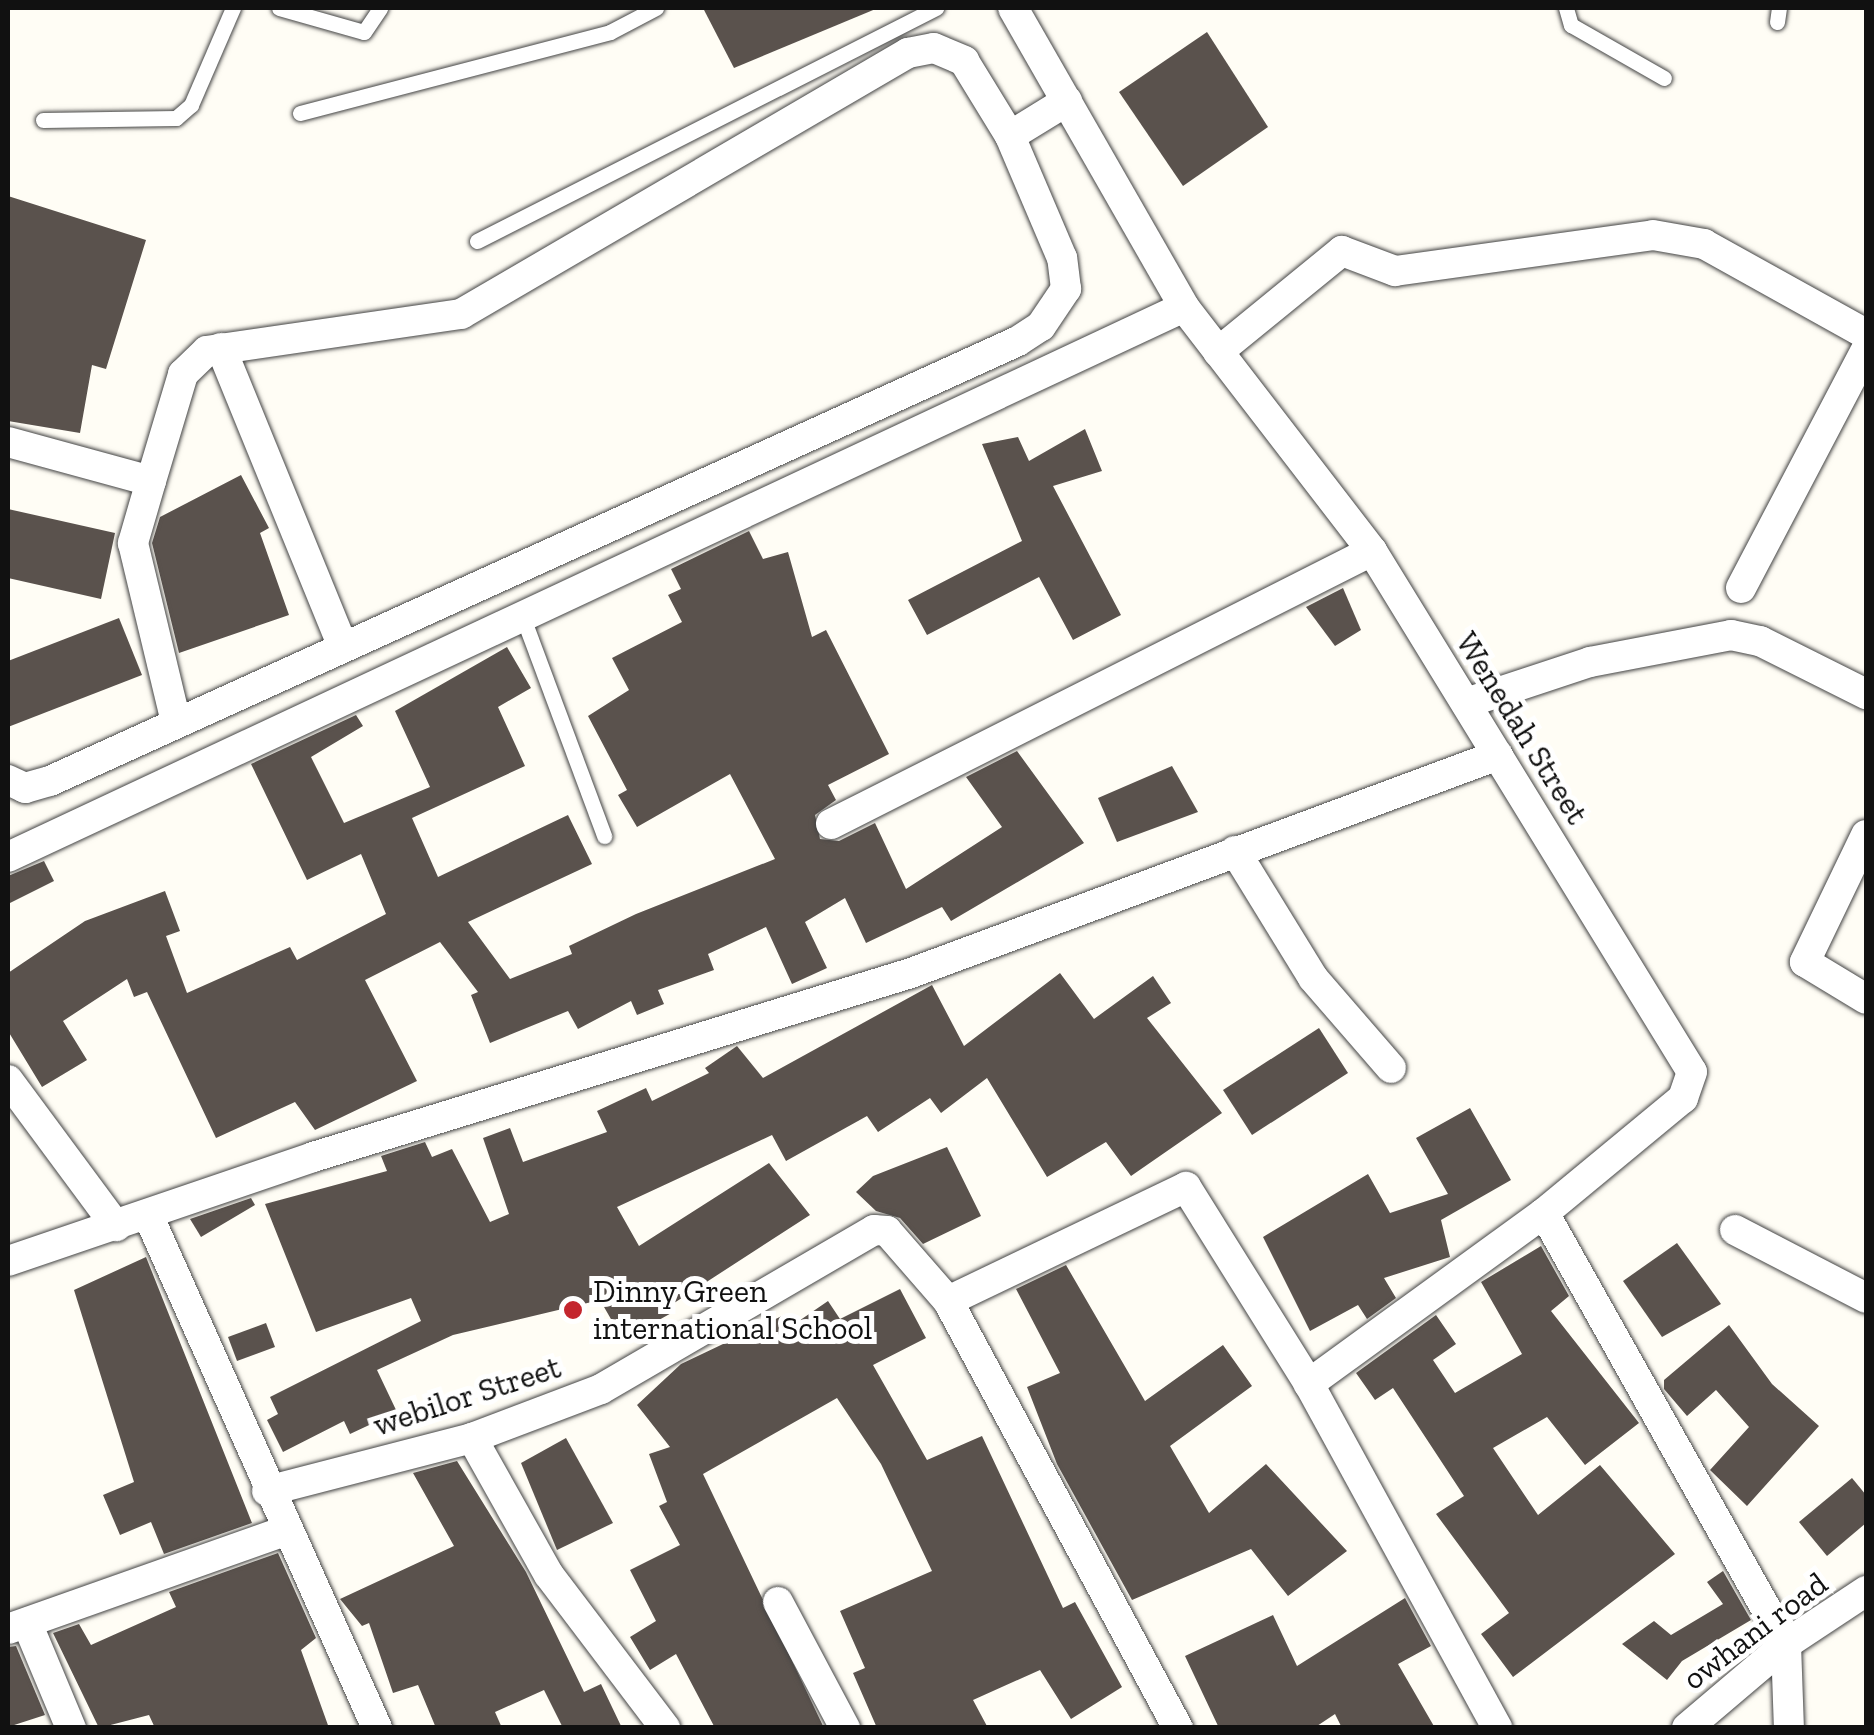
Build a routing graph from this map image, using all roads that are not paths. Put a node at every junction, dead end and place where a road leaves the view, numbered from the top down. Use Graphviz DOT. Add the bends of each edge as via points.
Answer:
graph roads {
  1 [pos="234,8"];
  2 [pos="279,8"];
  3 [pos="380,8"];
  4 [pos="656,8"];
  5 [pos="936,8"];
  6 [pos="1013,8"];
  7 [pos="1566,8"];
  8 [pos="1664,78"];
  9 [pos="1067,101"];
  10 [pos="300,113"];
  11 [pos="43,120"];
  12 [pos="1010,136"];
  13 [pos="477,240"];
  14 [pos="1184,307"];
  15 [pos="1866,334"];
  16 [pos="220,348"];
  17 [pos="1866,350"];
  18 [pos="1218,352"];
  19 [pos="8,442"];
  20 [pos="151,481"];
  21 [pos="1372,551"];
  22 [pos="1740,588"];
  23 [pos="522,615"];
  24 [pos="342,645"];
  25 [pos="1866,694"];
  26 [pos="1466,704"];
  27 [pos="176,722"];
  28 [pos="1498,755"];
  29 [pos="8,780"];
  30 [pos="832,824"];
  31 [pos="1866,835"];
  32 [pos="604,836"];
  33 [pos="1236,850"];
  34 [pos="8,856"];
  35 [pos="1866,999"];
  36 [pos="1391,1068"];
  37 [pos="8,1080"];
  38 [pos="1544,1213"];
  39 [pos="148,1215"];
  40 [pos="116,1226"];
  41 [pos="1736,1230"];
  42 [pos="8,1260"];
  43 [pos="1866,1298"];
  44 [pos="948,1301"];
  45 [pos="1309,1384"];
  46 [pos="472,1438"];
  47 [pos="267,1490"];
  48 [pos="285,1531"];
  49 [pos="1866,1592"];
  50 [pos="778,1602"];
  51 [pos="17,1626"];
  52 [pos="1786,1644"];
  53 [pos="71,1728"];
  54 [pos="377,1728"];
  55 [pos="665,1728"];
  56 [pos="845,1728"];
  57 [pos="1178,1728"];
  58 [pos="1497,1728"];
  59 [pos="1687,1728"];
  60 [pos="1789,1728"];
  1 -- 11 [label="lane" via="191,106 176,118"];
  2 -- 3 [label="lane" via="364,32"];
  4 -- 10 [label="lane" via="610,32"];
  5 -- 13 [label="lane"];
  6 -- 9 [label="street, Wenedah Street"];
  7 -- 8 [label="lane" via="1571,25"];
  9 -- 12 [label="street"];
  9 -- 14 [label="street, Wenedah Street"];
  12 -- 16 [label="street" via="964,61 934,48 908,53 461,314"];
  12 -- 24 [label="street" via="1062,258 1066,289 1040,326"];
  14 -- 18 [label="street, Wenedah Street"];
  14 -- 23 [label="street"];
  15 -- 18 [label="street" via="1704,244 1653,235 1396,272 1342,251"];
  16 -- 20 [label="street" via="183,374"];
  16 -- 24 [label="street"];
  17 -- 22 [label="street"];
  18 -- 21 [label="street, Wenedah Street"];
  19 -- 20 [label="street"];
  20 -- 27 [label="street" via="133,543"];
  21 -- 26 [label="street, Wenedah Street"];
  21 -- 30 [label="street"];
  23 -- 32 [label="lane"];
  23 -- 34 [label="street"];
  24 -- 27 [label="street"];
  25 -- 26 [label="street" via="1760,641 1731,635 1590,662"];
  26 -- 28 [label="street, Wenedah Street"];
  27 -- 29 [label="street" via="50,780 25,788"];
  28 -- 33 [label="street"];
  28 -- 38 [label="street, Wenedah Street" via="1692,1072 1683,1098"];
  31 -- 35 [label="street" via="1805,962"];
  33 -- 36 [label="street" via="1313,978"];
  33 -- 39 [label="street" via="911,973"];
  37 -- 40 [label="street"];
  38 -- 45 [label="street, Wenedah Street"];
  38 -- 52 [label="street"];
  39 -- 40 [label="street"];
  39 -- 47 [label="street"];
  40 -- 42 [label="street"];
  41 -- 43 [label="street"];
  44 -- 45 [label="street" via="1186,1187"];
  44 -- 46 [label="street, webilor Street" via="887,1232 874,1230 643,1369"];
  44 -- 57 [label="street"];
  45 -- 58 [label="street"];
  46 -- 47 [label="street, webilor Street"];
  46 -- 55 [label="street" via="550,1575"];
  47 -- 48 [label="street"];
  48 -- 51 [label="street"];
  48 -- 54 [label="street"];
  49 -- 52 [label="street, owhani road"];
  50 -- 56 [label="street"];
  51 -- 53 [label="street"];
  52 -- 59 [label="street, owhani road"];
  52 -- 60 [label="street"];
}
